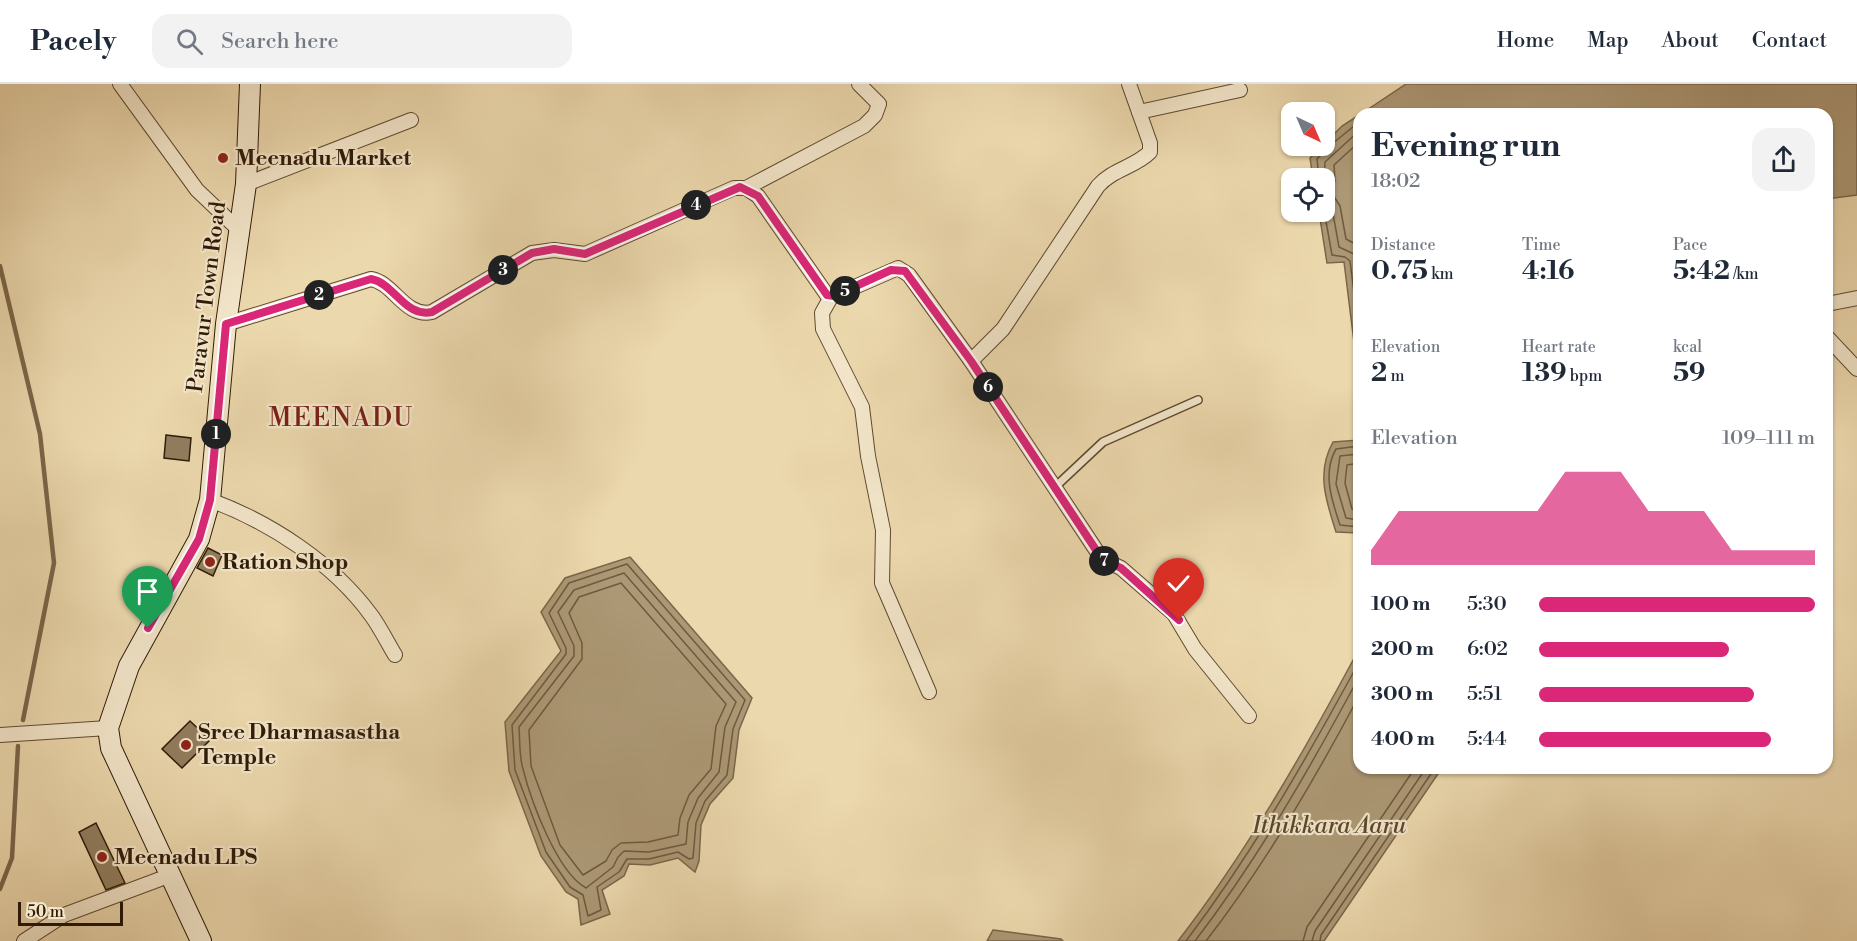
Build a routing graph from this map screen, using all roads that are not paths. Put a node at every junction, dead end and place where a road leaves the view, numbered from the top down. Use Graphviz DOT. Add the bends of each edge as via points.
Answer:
graph roads {
  1 [pos="120,84"];
  2 [pos="250,84"];
  3 [pos="859,84"];
  4 [pos="1129,84"];
  5 [pos="1240,90"];
  6 [pos="1139,112"];
  7 [pos="411,120"];
  8 [pos="246,184"];
  9 [pos="746,188"];
  10 [pos="239,230"];
  11 [pos="831,297"];
  12 [pos="1857,298"];
  13 [pos="1833,303"];
  14 [pos="226,324"];
  15 [pos="1833,343"];
  16 [pos="971,361"];
  17 [pos="1857,369"];
  18 [pos="1198,400"];
  19 [pos="1054,489"];
  20 [pos="210,500"];
  21 [pos="394,655"];
  22 [pos="929,692"];
  23 [pos="1249,716"];
  24 [pos="108,728"];
  25 [pos="0,735"];
  26 [pos="171,875"];
  27 [pos="24,941"];
  28 [pos="201,941"];
  1 -- 10 [label="street" via="197,190"];
  2 -- 8 [label="main road, Paravur Town Road"];
  3 -- 9 [label="street" via="879,104 864,126"];
  4 -- 6 [label="street"];
  5 -- 6 [label="street"];
  6 -- 16 [label="street" via="1150,152 1111,173 1098,186 1008,321"];
  7 -- 8 [label="street"];
  8 -- 10 [label="main road, Paravur Town Road"];
  9 -- 11 [label="street" via="758,196"];
  9 -- 14 [label="street" via="734,188 585,254 554,249 532,253 432,312 415,310 371,279"];
  10 -- 14 [label="main road, Paravur Town Road"];
  11 -- 16 [label="street" via="891,270 905,271"];
  11 -- 22 [label="street" via="822,313 823,330 858,396 864,416 883,530 882,583"];
  12 -- 13 [label="street"];
  14 -- 20 [label="main road, Paravur Town Road"];
  15 -- 17 [label="street"];
  16 -- 19 [label="street"];
  18 -- 19 [label="lane" via="1103,442"];
  19 -- 23 [label="street" via="1102,559 1121,568 1174,614 1195,649"];
  20 -- 21 [label="street" via="267,526 326,569 371,616"];
  20 -- 24 [label="main road, Paravur Town Road" via="199,539 129,666"];
  24 -- 25 [label="street"];
  24 -- 26 [label="main road" via="111,748"];
  26 -- 27 [label="street" via="64,915"];
  26 -- 28 [label="main road"];
}
